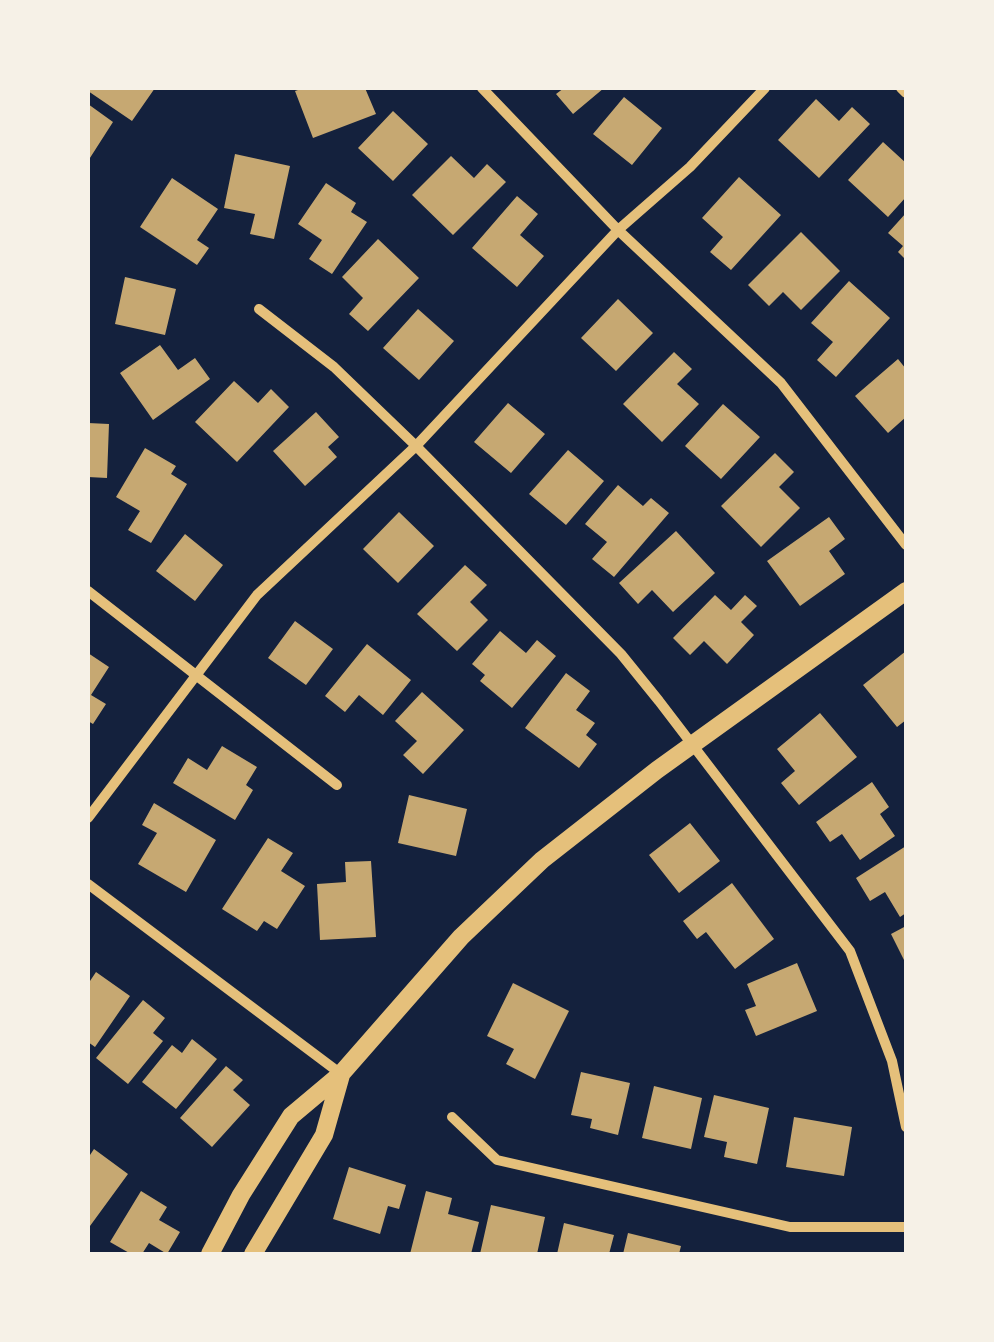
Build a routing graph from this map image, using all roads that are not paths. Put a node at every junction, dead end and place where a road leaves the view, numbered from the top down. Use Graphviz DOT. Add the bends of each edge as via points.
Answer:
graph roads {
  1 [pos="482,88"];
  2 [pos="766,88"];
  3 [pos="901,88"];
  4 [pos="906,93"];
  5 [pos="618,230"];
  6 [pos="259,309"];
  7 [pos="416,446"];
  8 [pos="906,545"];
  9 [pos="88,591"];
  10 [pos="906,591"];
  11 [pos="196,676"];
  12 [pos="692,744"];
  13 [pos="337,784"];
  14 [pos="88,818"];
  15 [pos="88,884"];
  16 [pos="341,1074"];
  17 [pos="452,1117"];
  18 [pos="906,1127"];
  19 [pos="906,1227"];
  20 [pos="210,1254"];
  21 [pos="253,1254"];
  1 -- 5 [label="street"];
  2 -- 5 [label="street"];
  3 -- 4 [label="street"];
  5 -- 7 [label="street"];
  5 -- 8 [label="street" via="780,383"];
  6 -- 7 [label="street" via="334,367"];
  7 -- 11 [label="street" via="257,594"];
  7 -- 12 [label="street" via="621,654"];
  9 -- 11 [label="street"];
  10 -- 12 [label="street"];
  11 -- 13 [label="street"];
  11 -- 14 [label="street"];
  12 -- 16 [label="street" via="542,860 461,936"];
  12 -- 18 [label="street" via="850,951 892,1060"];
  15 -- 16 [label="street"];
  16 -- 20 [label="street" via="291,1116"];
  16 -- 21 [label="street" via="324,1135"];
  17 -- 19 [label="street" via="497,1160 790,1227"];
}
